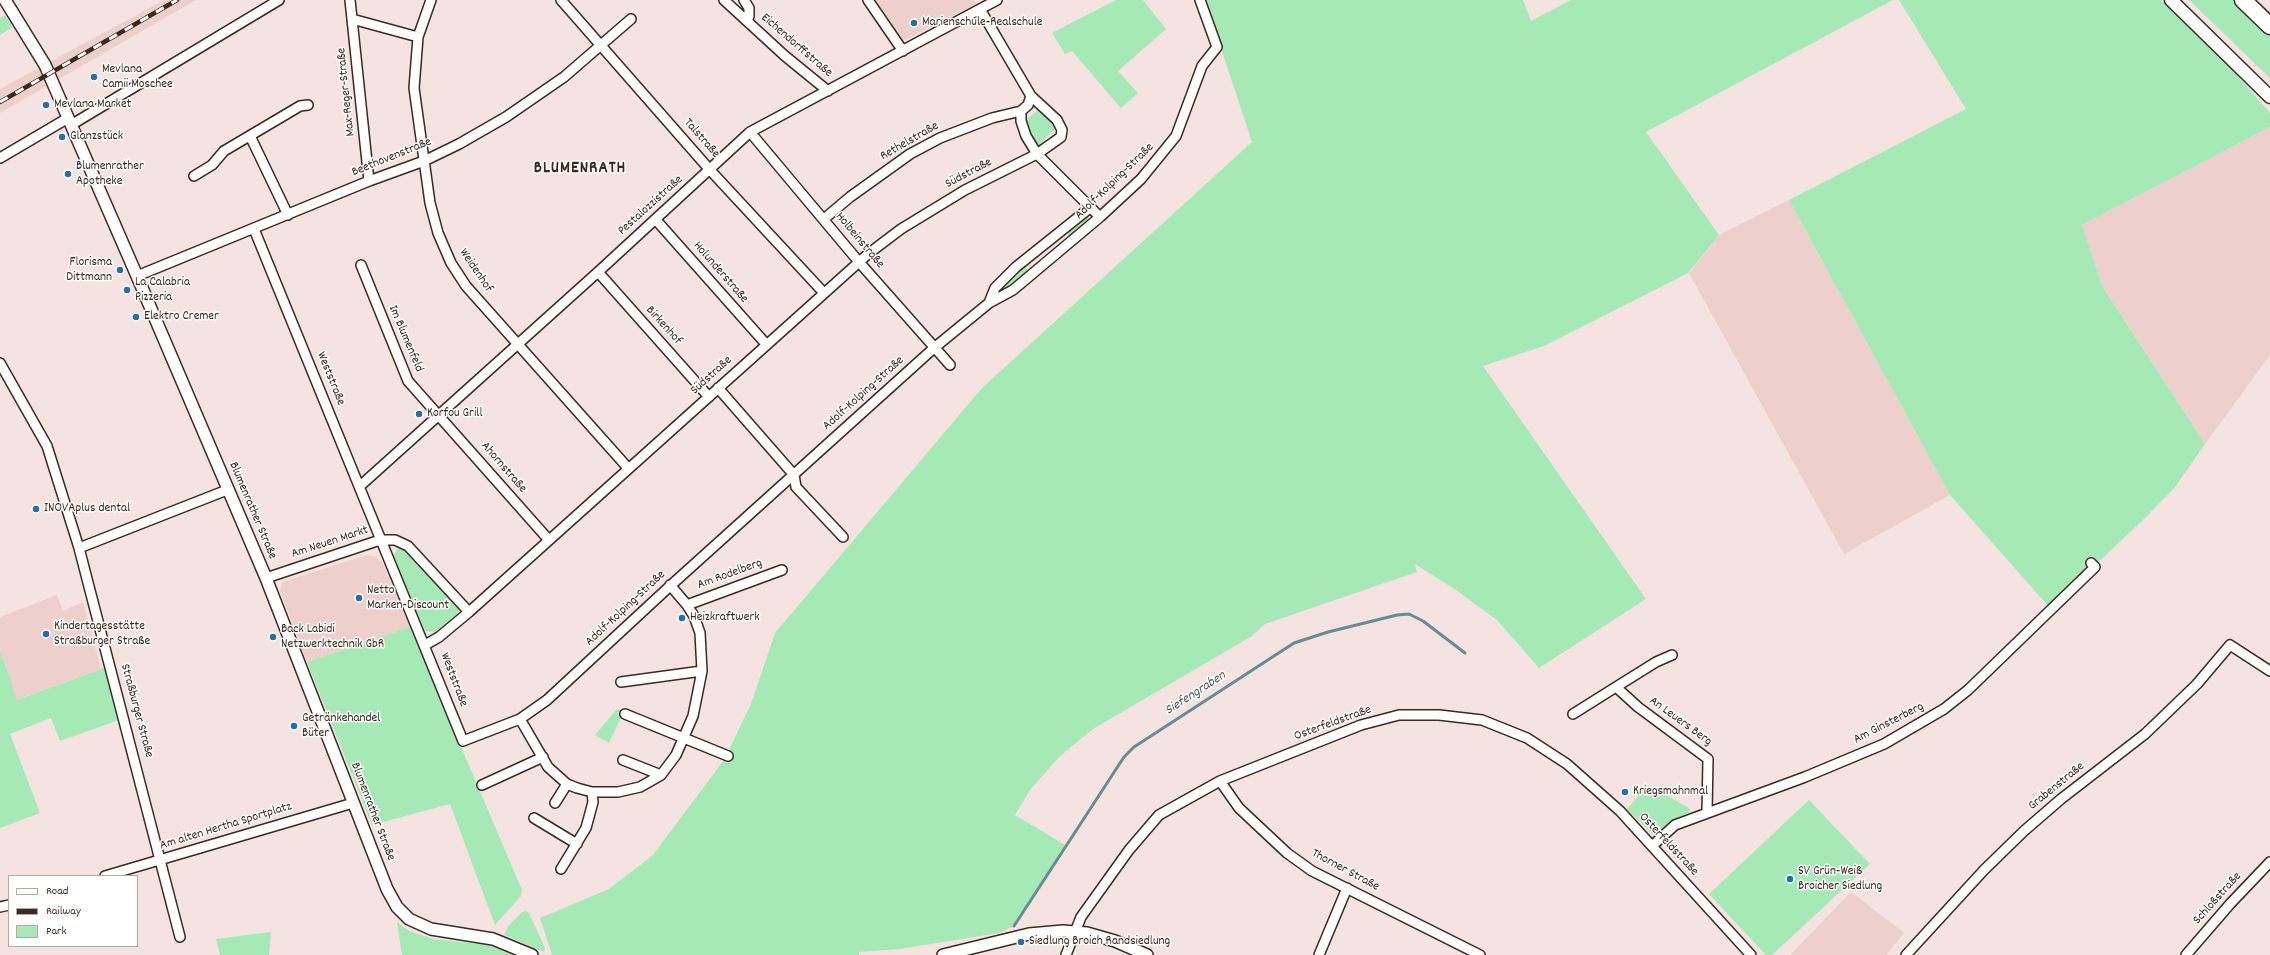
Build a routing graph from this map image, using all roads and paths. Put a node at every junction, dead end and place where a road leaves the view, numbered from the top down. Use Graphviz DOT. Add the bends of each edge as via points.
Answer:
graph roads {
  1 [pos="5,0"];
  2 [pos="279,0"];
  3 [pos="350,0"];
  4 [pos="432,0"];
  5 [pos="561,0"];
  6 [pos="724,0"];
  7 [pos="744,0"];
  8 [pos="868,0"];
  9 [pos="997,0"];
  10 [pos="1200,0"];
  11 [pos="2171,0"];
  12 [pos="2243,0"];
  13 [pos="980,9"];
  14 [pos="352,19"];
  15 [pos="631,19"];
  16 [pos="747,21"];
  17 [pos="2270,26"];
  18 [pos="418,37"];
  19 [pos="602,45"];
  20 [pos="903,52"];
  21 [pos="828,91"];
  22 [pos="1031,96"];
  23 [pos="2270,97"];
  24 [pos="308,105"];
  25 [pos="1021,110"];
  26 [pos="69,122"];
  27 [pos="750,132"];
  28 [pos="251,135"];
  29 [pos="1037,154"];
  30 [pos="0,158"];
  31 [pos="424,161"];
  32 [pos="710,170"];
  33 [pos="194,176"];
  34 [pos="369,181"];
  35 [pos="1091,207"];
  36 [pos="288,215"];
  37 [pos="1100,217"];
  38 [pos="824,219"];
  39 [pos="656,220"];
  40 [pos="254,229"];
  41 [pos="859,262"];
  42 [pos="361,265"];
  43 [pos="598,272"];
  44 [pos="137,276"];
  45 [pos="824,293"];
  46 [pos="990,303"];
  47 [pos="766,344"];
  48 [pos="517,345"];
  49 [pos="934,348"];
  50 [pos="0,363"];
  51 [pos="950,365"];
  52 [pos="718,388"];
  53 [pos="708,397"];
  54 [pos="438,415"];
  55 [pos="628,468"];
  56 [pos="794,475"];
  57 [pos="360,486"];
  58 [pos="228,490"];
  59 [pos="844,537"];
  60 [pos="548,539"];
  61 [pos="380,540"];
  62 [pos="79,548"];
  63 [pos="2091,563"];
  64 [pos="782,570"];
  65 [pos="266,578"];
  66 [pos="670,585"];
  67 [pos="687,605"];
  68 [pos="469,612"];
  69 [pos="425,645"];
  70 [pos="1672,655"];
  71 [pos="2270,671"];
  72 [pos="702,672"];
  73 [pos="621,682"];
  74 [pos="1616,687"];
  75 [pos="624,714"];
  76 [pos="1573,714"];
  77 [pos="520,719"];
  78 [pos="685,738"];
  79 [pos="463,742"];
  80 [pos="728,756"];
  81 [pos="543,758"];
  82 [pos="623,760"];
  83 [pos="660,775"];
  84 [pos="1220,781"];
  85 [pos="568,784"];
  86 [pos="482,785"];
  87 [pos="592,792"];
  88 [pos="353,803"];
  89 [pos="555,803"];
  90 [pos="1707,812"];
  91 [pos="534,818"];
  92 [pos="577,844"];
  93 [pos="1652,846"];
  94 [pos="160,860"];
  95 [pos="2270,862"];
  96 [pos="561,869"];
  97 [pos="108,875"];
  98 [pos="1347,888"];
  99 [pos="1074,932"];
  100 [pos="180,937"];
  101 [pos="970,952"];
  102 [pos="1749,954"];
  103 [pos="532,955"];
  104 [pos="943,955"];
  105 [pos="1066,955"];
  106 [pos="1147,955"];
  107 [pos="1319,955"];
  108 [pos="1480,955"];
  109 [pos="1906,955"];
  110 [pos="2186,955"];
  1 -- 26 [label="street, Blumenrather Straße" via="45,65"];
  2 -- 26 [label="street"];
  3 -- 14 [label="street, Max-Reger-Straße"];
  4 -- 18 [label="street, Weidenhof"];
  5 -- 19 [label="street, Talstraße"];
  6 -- 16 [label="street, Eichendorffstraße"];
  7 -- 16 [label="street, Eichendorffstraße" via="749,8"];
  8 -- 20 [label="street"];
  9 -- 13 [label="street, Pestalozzistraße"];
  10 -- 37 [label="street, Adolf-Kolping-Straße" via="1217,47 1202,66 1181,126 1171,145"];
  11 -- 23 [label="main road"];
  12 -- 17 [label="highway"];
  13 -- 20 [label="street, Pestalozzistraße"];
  13 -- 22 [label="street, Südstraße"];
  14 -- 18 [label="street"];
  14 -- 34 [label="street, Max-Reger-Straße"];
  15 -- 19 [label="street, Beethovenstraße"];
  16 -- 21 [label="street, Eichendorffstraße"];
  18 -- 31 [label="street, Weidenhof" via="414,88"];
  19 -- 31 [label="street, Beethovenstraße" via="564,77 506,117"];
  19 -- 32 [label="street, Talstraße"];
  20 -- 21 [label="street, Pestalozzistraße"];
  21 -- 27 [label="street, Pestalozzistraße"];
  22 -- 25 [label="street" via="1028,105"];
  22 -- 29 [label="street, Südstraße" via="1057,120 1062,130 1060,137"];
  24 -- 28 [label="street" via="300,106"];
  25 -- 29 [label="street" via="1021,122 1026,136"];
  25 -- 38 [label="street, Rethelstraße" via="940,138 910,154"];
  26 -- 30 [label="street"];
  26 -- 44 [label="street, Blumenrather Straße"];
  27 -- 32 [label="street, Pestalozzistraße"];
  27 -- 38 [label="street, Holbeinstraße"];
  28 -- 33 [label="street" via="224,151 212,165"];
  28 -- 36 [label="street"];
  29 -- 35 [label="street"];
  29 -- 41 [label="street, Südstraße" via="931,210"];
  31 -- 34 [label="street, Beethovenstraße"];
  31 -- 48 [label="street, Weidenhof" via="430,203 438,233 451,263 466,286"];
  32 -- 39 [label="street, Pestalozzistraße"];
  32 -- 45 [label="street, Talstraße"];
  34 -- 36 [label="street, Beethovenstraße"];
  35 -- 37 [label="street"];
  35 -- 46 [label="street, Adolf-Kolping-Straße" via="1016,267 995,288"];
  36 -- 40 [label="street, Beethovenstraße"];
  37 -- 46 [label="street, Adolf-Kolping-Straße" via="1013,290"];
  38 -- 41 [label="street, Holbeinstraße"];
  39 -- 43 [label="street, Pestalozzistraße"];
  39 -- 47 [label="street, Holunderstraße"];
  40 -- 44 [label="street, Beethovenstraße"];
  40 -- 57 [label="street, Weststraße"];
  41 -- 45 [label="street, Südstraße"];
  41 -- 49 [label="street, Holbeinstraße"];
  42 -- 54 [label="street, Im Blumenfeld" via="404,375"];
  43 -- 48 [label="street, Pestalozzistraße"];
  43 -- 53 [label="street, Birkenhof"];
  44 -- 58 [label="street, Blumenrather Straße"];
  45 -- 47 [label="street, Südstraße"];
  46 -- 49 [label="street, Adolf-Kolping-Straße"];
  47 -- 52 [label="street, Südstraße"];
  48 -- 54 [label="street, Pestalozzistraße"];
  48 -- 55 [label="street, Weidenhof"];
  49 -- 51 [label="street, Holbeinstraße"];
  49 -- 56 [label="street, Adolf-Kolping-Straße"];
  50 -- 62 [label="street, Straßburger Straße" via="47,446"];
  52 -- 53 [label="street, Südstraße"];
  52 -- 56 [label="street"];
  53 -- 55 [label="street, Südstraße"];
  54 -- 57 [label="street, Pestalozzistraße"];
  54 -- 60 [label="street, Ahornstraße"];
  55 -- 60 [label="street, Südstraße"];
  56 -- 59 [label="street" via="796,487"];
  56 -- 66 [label="street, Adolf-Kolping-Straße"];
  57 -- 61 [label="street, Weststraße"];
  58 -- 62 [label="street"];
  58 -- 65 [label="street, Blumenrather Straße"];
  60 -- 68 [label="street, Südstraße"];
  61 -- 65 [label="street, Am Neuen Markt"];
  61 -- 68 [label="street" via="395,540 408,546"];
  61 -- 69 [label="street, Weststraße"];
  62 -- 94 [label="street, Straßburger Straße"];
  63 -- 90 [label="street, Am Ginsterberg" via="2095,567 1968,690 1944,709 1884,744 1805,777"];
  64 -- 67 [label="street, Am Rodelberg"];
  65 -- 88 [label="street, Blumenrather Straße"];
  66 -- 67 [label="street, Am Rodelberg"];
  66 -- 77 [label="street, Adolf-Kolping-Straße" via="547,700"];
  67 -- 72 [label="street, Am Rodelberg" via="700,633"];
  68 -- 69 [label="street, Südstraße"];
  69 -- 79 [label="street, Weststraße"];
  70 -- 74 [label="street"];
  71 -- 109 [label="street, Grabenstraße" via="2230,645 2198,684 2145,734 2024,831 1984,870"];
  72 -- 73 [label="street"];
  72 -- 78 [label="street, Am Rodelberg" via="697,702"];
  74 -- 76 [label="street"];
  74 -- 90 [label="street, An Leuers Berg" via="1638,707 1708,759"];
  75 -- 78 [label="street"];
  77 -- 79 [label="street, Adolf-Kolping-Straße"];
  77 -- 81 [label="street, Am Rodelberg"];
  78 -- 80 [label="street"];
  78 -- 83 [label="street, Am Rodelberg" via="676,755"];
  81 -- 85 [label="street, Am Rodelberg" via="548,767"];
  81 -- 86 [label="street"];
  82 -- 83 [label="street"];
  83 -- 87 [label="street, Am Rodelberg" via="640,787 618,792"];
  84 -- 93 [label="street, Osterfeldstraße" via="1361,725 1399,715 1439,715 1482,720 1528,738 1567,764 1620,811"];
  84 -- 98 [label="street, Thorner Straße" via="1239,808 1287,853 1312,871"];
  84 -- 99 [label="street, Osterfeldstraße" via="1159,815 1129,850 1081,917"];
  85 -- 87 [label="street, Am Rodelberg"];
  85 -- 89 [label="street"];
  87 -- 92 [label="street" via="586,828"];
  88 -- 94 [label="street, Am alten Hertha Sportplatz"];
  88 -- 103 [label="street, Blumenrather Straße" via="387,889 397,908 409,919 431,929 493,939"];
  90 -- 93 [label="street, Am Ginsterberg" via="1674,825"];
  91 -- 92 [label="street"];
  92 -- 96 [label="street"];
  93 -- 102 [label="street, Osterfeldstraße"];
  94 -- 97 [label="street, Am alten Hertha Sportplatz"];
  94 -- 100 [label="street, Straßburger Straße"];
  95 -- 110 [label="street, Schloßstraße"];
  98 -- 107 [label="street"];
  98 -- 108 [label="street, Thorner Straße"];
  99 -- 101 [label="street" via="1029,934"];
  99 -- 105 [label="street, Osterfeldstraße"];
  99 -- 106 [label="street" via="1115,941"];
  101 -- 104 [label="street"];
}
